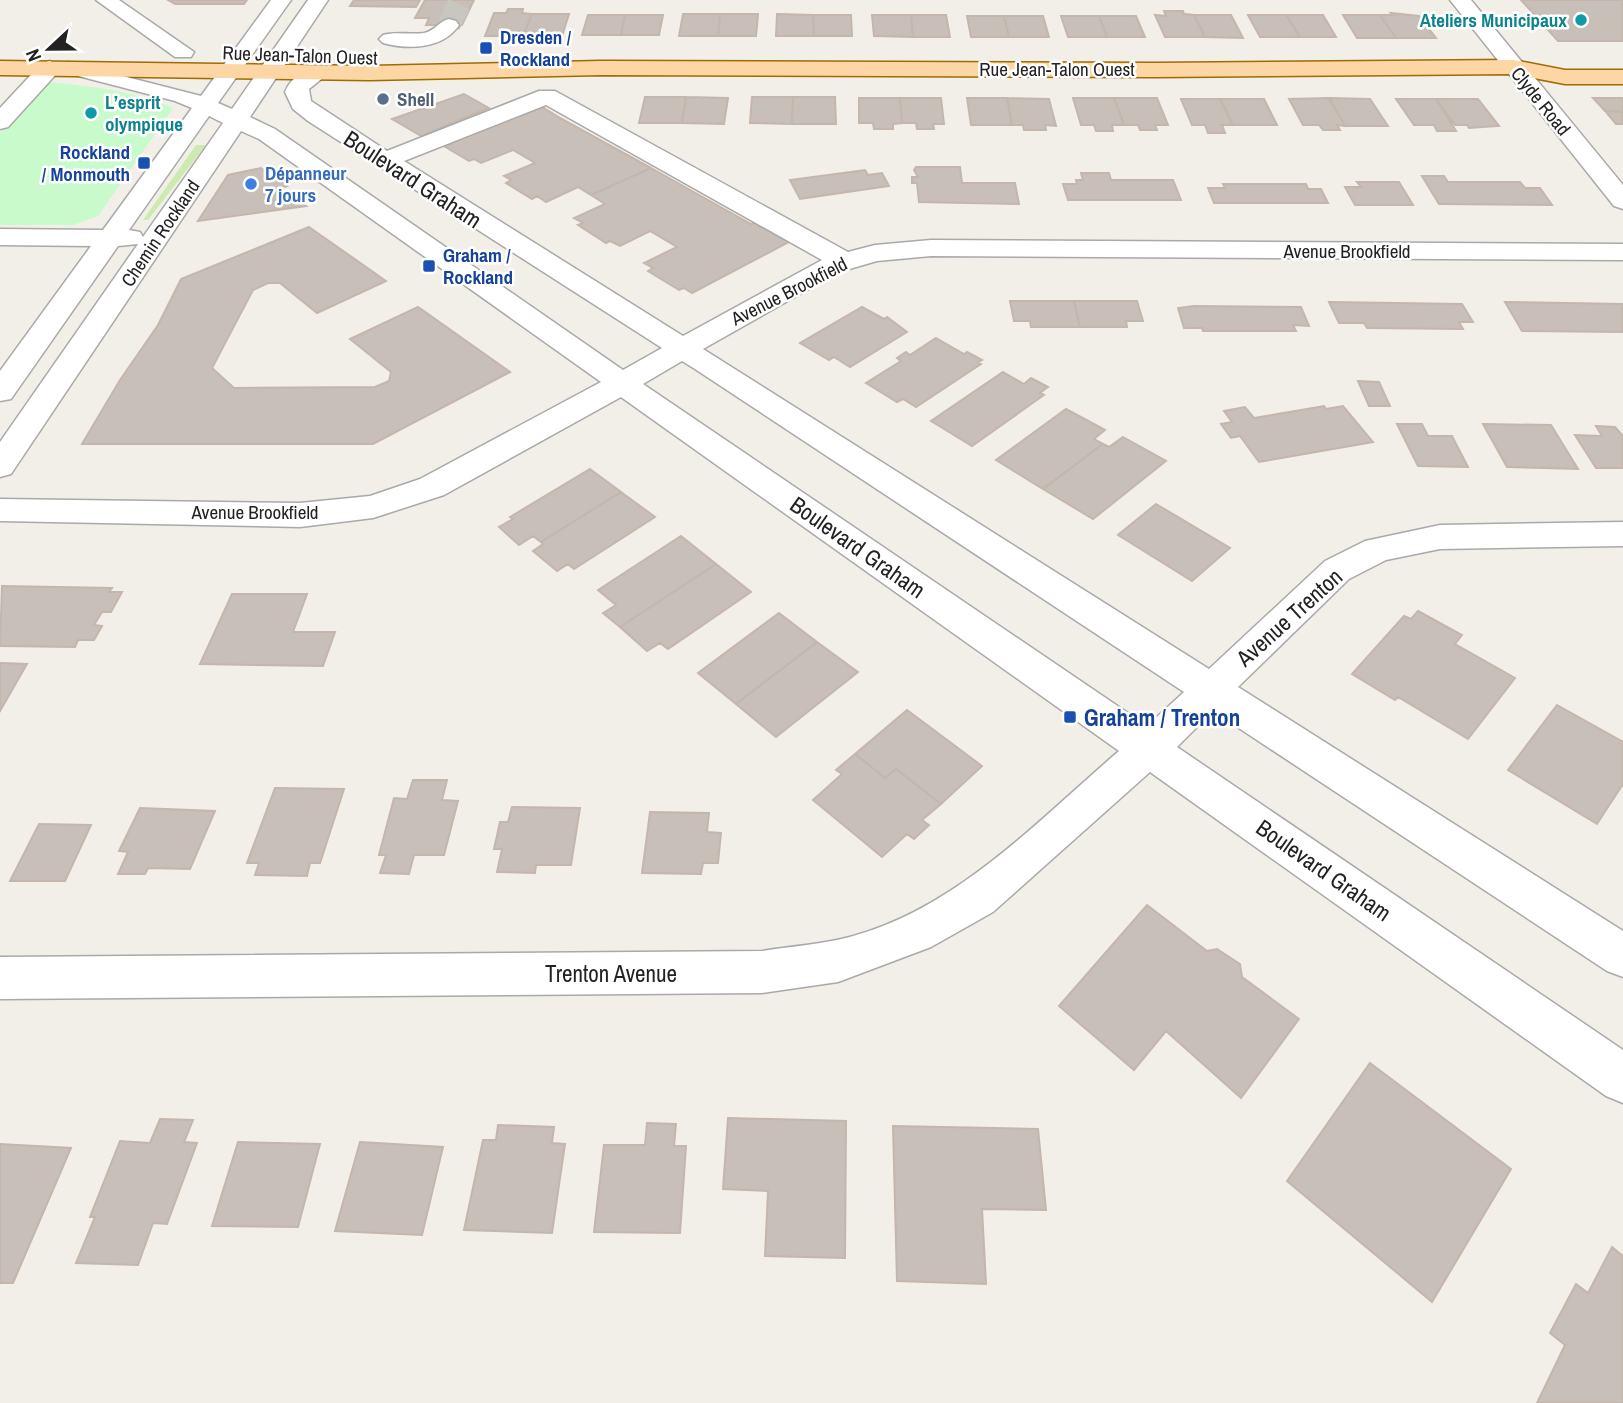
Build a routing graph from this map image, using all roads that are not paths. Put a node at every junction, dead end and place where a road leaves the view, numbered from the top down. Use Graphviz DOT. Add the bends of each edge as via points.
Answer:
graph roads {
  1 [pos="106,0"];
  2 [pos="281,0"];
  3 [pos="318,0"];
  4 [pos="1460,0"];
  5 [pos="449,25"];
  6 [pos="390,39"];
  7 [pos="11,47"];
  8 [pos="183,52"];
  9 [pos="1623,57"];
  10 [pos="238,62"];
  11 [pos="276,63"];
  12 [pos="1513,67"];
  13 [pos="0,68"];
  14 [pos="601,68"];
  15 [pos="59,69"];
  16 [pos="318,73"];
  17 [pos="1623,77"];
  18 [pos="206,106"];
  19 [pos="316,116"];
  20 [pos="238,120"];
  21 [pos="0,122"];
  22 [pos="254,146"];
  23 [pos="383,161"];
  24 [pos="206,166"];
  25 [pos="1623,201"];
  26 [pos="0,237"];
  27 [pos="111,238"];
  28 [pos="156,239"];
  29 [pos="1623,252"];
  30 [pos="842,260"];
  31 [pos="682,349"];
  32 [pos="622,383"];
  33 [pos="0,392"];
  34 [pos="0,466"];
  35 [pos="0,510"];
  36 [pos="1623,534"];
  37 [pos="1209,689"];
  38 [pos="1150,748"];
  39 [pos="1623,956"];
  40 [pos="0,978"];
  41 [pos="1623,1079"];
  1 -- 8 [label="street"];
  2 -- 10 [label="street, Chemin Rockland"];
  3 -- 11 [label="street, Chemin Rockland"];
  4 -- 12 [label="street, Clyde Road"];
  5 -- 6 [label="street" via="433,38"];
  7 -- 8 [label="main road, Rue Jean-Talon Ouest"];
  8 -- 10 [label="main road, Rue Jean-Talon Ouest"];
  9 -- 12 [label="main road, Rue Jean-Talon Ouest" via="1545,56"];
  10 -- 11 [label="main road, Rue Jean-Talon Ouest"];
  10 -- 15 [label="main road, Rue Jean-Talon Ouest"];
  10 -- 18 [label="street, Chemin Rockland"];
  11 -- 14 [label="main road, Rue Jean-Talon Ouest"];
  11 -- 16 [label="main road, Rue Jean-Talon Ouest"];
  11 -- 20 [label="street, Chemin Rockland"];
  12 -- 14 [label="main road, Rue Jean-Talon Ouest"];
  12 -- 17 [label="main road, Rue Jean-Talon Ouest" via="1565,77"];
  12 -- 25 [label="street, Clyde Road"];
  13 -- 15 [label="main road, Rue Jean-Talon Ouest"];
  14 -- 16 [label="main road, Rue Jean-Talon Ouest"];
  15 -- 18 [label="street, Boulevard Graham" via="153,87"];
  15 -- 21 [label="street"];
  16 -- 19 [label="street, Boulevard Graham" via="296,92 300,104"];
  18 -- 20 [label="street, Boulevard Graham"];
  18 -- 27 [label="street, Chemin Rockland"];
  19 -- 22 [label="street"];
  19 -- 23 [label="street, Boulevard Graham"];
  20 -- 22 [label="street, Boulevard Graham"];
  20 -- 24 [label="street, Chemin Rockland"];
  22 -- 24 [label="street"];
  22 -- 32 [label="street, Boulevard Graham" via="292,150"];
  23 -- 30 [label="street" via="547,96"];
  23 -- 31 [label="street, Boulevard Graham"];
  24 -- 28 [label="street, Chemin Rockland"];
  26 -- 27 [label="street"];
  27 -- 28 [label="street"];
  27 -- 33 [label="street, Chemin Rockland"];
  28 -- 34 [label="street, Chemin Rockland"];
  29 -- 30 [label="street, Avenue Brookfield" via="931,248"];
  30 -- 31 [label="street, Avenue Brookfield"];
  31 -- 32 [label="street, Avenue Brookfield"];
  31 -- 37 [label="street, Boulevard Graham"];
  32 -- 35 [label="street, Avenue Brookfield" via="432,486 373,507 300,515"];
  32 -- 38 [label="street, Boulevard Graham"];
  36 -- 37 [label="street, Avenue Trenton" via="1440,537 1377,551 1337,570"];
  37 -- 38 [label="street, Avenue Trenton"];
  37 -- 39 [label="street, Boulevard Graham"];
  38 -- 40 [label="street, Trenton Avenue" via="978,898 915,933 838,961 762,972"];
  38 -- 41 [label="street, Boulevard Graham"];
}
